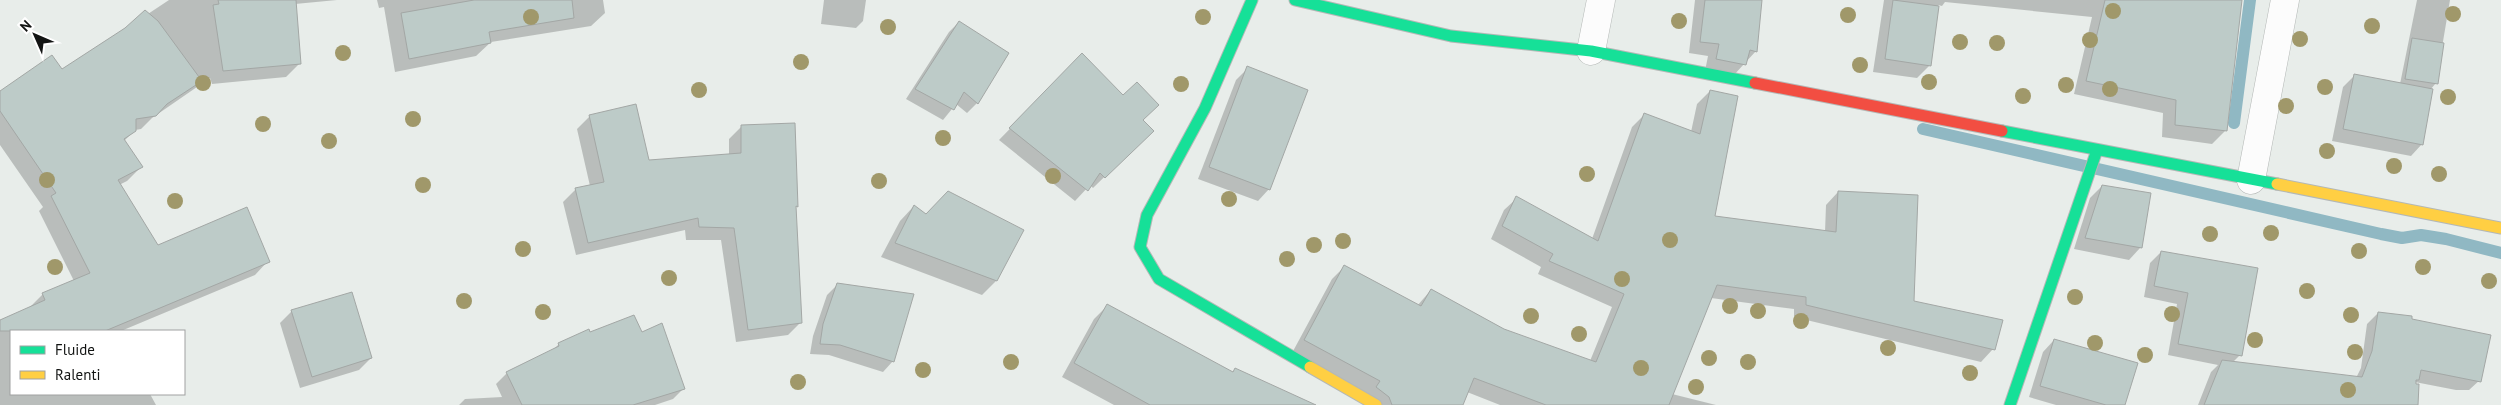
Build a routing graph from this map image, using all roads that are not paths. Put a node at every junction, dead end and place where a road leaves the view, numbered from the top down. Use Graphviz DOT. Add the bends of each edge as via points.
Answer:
graph roads {
  1 [pos="1252,0"];
  2 [pos="1295,0"];
  3 [pos="1601,0"];
  4 [pos="2285,0"];
  5 [pos="1592,51"];
  6 [pos="2096,150"];
  7 [pos="2252,180"];
  8 [pos="2501,228"];
  9 [pos="1376,405"];
  10 [pos="2010,405"];
  1 -- 9 [label="street" via="1205,108 1146,215 1140,247 1159,280"];
  2 -- 5 [label="street" via="1451,36"];
  3 -- 5 [label="street"];
  4 -- 7 [label="street"];
  5 -- 6 [label="street"];
  6 -- 7 [label="street"];
  6 -- 10 [label="street"];
  7 -- 8 [label="street"];
}
